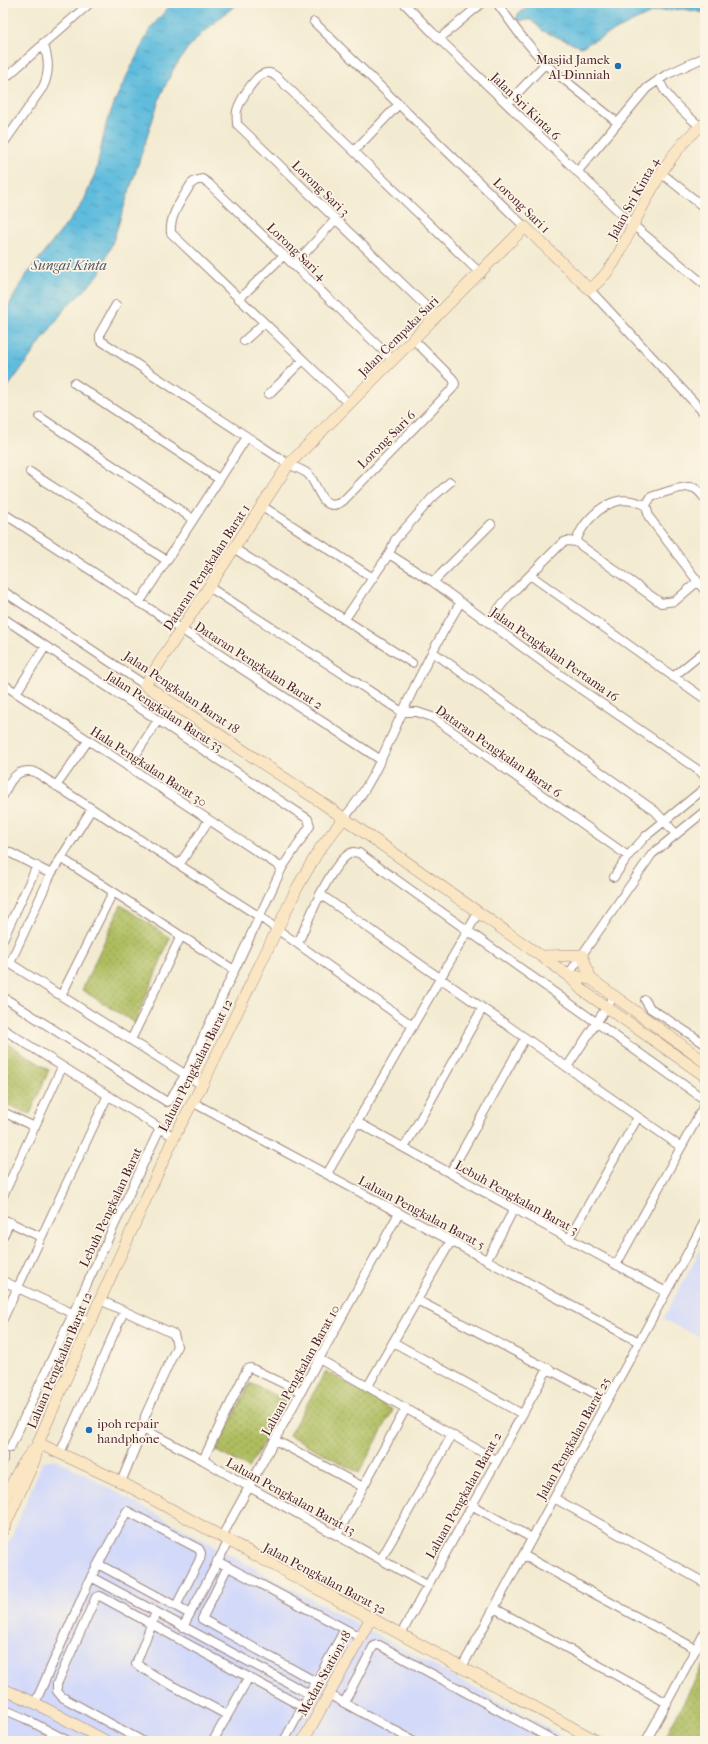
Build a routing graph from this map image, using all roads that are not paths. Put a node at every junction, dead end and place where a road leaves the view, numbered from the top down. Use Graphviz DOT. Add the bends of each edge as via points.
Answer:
graph roads {
  1 [pos="90,3"];
  2 [pos="404,3"];
  3 [pos="482,3"];
  4 [pos="497,3"];
  5 [pos="314,22"];
  6 [pos="439,39"];
  7 [pos="43,43"];
  8 [pos="705,57"];
  9 [pos="545,64"];
  10 [pos="659,79"];
  11 [pos="3,80"];
  12 [pos="399,104"];
  13 [pos="506,104"];
  14 [pos="618,123"];
  15 [pos="703,127"];
  16 [pos="3,144"];
  17 [pos="354,151"];
  18 [pos="577,172"];
  19 [pos="661,173"];
  20 [pos="705,208"];
  21 [pos="336,219"];
  22 [pos="633,225"];
  23 [pos="525,227"];
  24 [pos="284,255"];
  25 [pos="294,265"];
  26 [pos="481,274"];
  27 [pos="705,285"];
  28 [pos="589,289"];
  29 [pos="239,299"];
  30 [pos="116,306"];
  31 [pos="437,317"];
  32 [pos="264,323"];
  33 [pos="414,340"];
  34 [pos="244,341"];
  35 [pos="302,360"];
  36 [pos="394,360"];
  37 [pos="74,382"];
  38 [pos="269,394"];
  39 [pos="349,404"];
  40 [pos="705,414"];
  41 [pos="40,417"];
  42 [pos="247,437"];
  43 [pos="289,464"];
  44 [pos="30,472"];
  45 [pos="219,479"];
  46 [pos="450,482"];
  47 [pos="705,499"];
  48 [pos="646,505"];
  49 [pos="262,506"];
  50 [pos="3,513"];
  51 [pos="193,519"];
  52 [pos="491,524"];
  53 [pos="576,542"];
  54 [pos="235,549"];
  55 [pos="389,554"];
  56 [pos="166,560"];
  57 [pos="530,576"];
  58 [pos="373,578"];
  59 [pos="433,582"];
  60 [pos="697,582"];
  61 [pos="209,588"];
  62 [pos="705,590"];
  63 [pos="3,591"];
  64 [pos="139,603"];
  65 [pos="460,603"];
  66 [pos="3,618"];
  67 [pos="345,620"];
  68 [pos="488,622"];
  69 [pos="182,629"];
  70 [pos="45,647"];
  71 [pos="705,651"];
  72 [pos="433,652"];
  73 [pos="412,663"];
  74 [pos="673,677"];
  75 [pos="3,684"];
  76 [pos="145,685"];
  77 [pos="16,693"];
  78 [pos="705,699"];
  79 [pos="402,712"];
  80 [pos="158,720"];
  81 [pos="88,741"];
  82 [pos="381,760"];
  83 [pos="128,767"];
  84 [pos="705,777"];
  85 [pos="56,786"];
  86 [pos="705,788"];
  87 [pos="3,796"];
  88 [pos="91,810"];
  89 [pos="705,811"];
  90 [pos="344,818"];
  91 [pos="209,820"];
  92 [pos="665,821"];
  93 [pos="676,834"];
  94 [pos="3,850"];
  95 [pos="628,856"];
  96 [pos="61,858"];
  97 [pos="180,865"];
  98 [pos="37,866"];
  99 [pos="282,868"];
  100 [pos="51,874"];
  101 [pos="614,877"];
  102 [pos="113,892"];
  103 [pos="320,894"];
  104 [pos="478,912"];
  105 [pos="260,917"];
  106 [pos="277,929"];
  107 [pos="467,932"];
  108 [pos="181,936"];
  109 [pos="3,939"];
  110 [pos="298,943"];
  111 [pos="582,955"];
  112 [pos="541,956"];
  113 [pos="6,961"];
  114 [pos="234,970"];
  115 [pos="568,975"];
  116 [pos="440,979"];
  117 [pos="591,979"];
  118 [pos="61,996"];
  119 [pos="614,996"];
  120 [pos="3,997"];
  121 [pos="645,1000"];
  122 [pos="606,1008"];
  123 [pos="482,1009"];
  124 [pos="596,1023"];
  125 [pos="413,1026"];
  126 [pos="3,1029"];
  127 [pos="525,1038"];
  128 [pos="131,1040"];
  129 [pos="678,1042"];
  130 [pos="705,1044"];
  131 [pos="705,1053"];
  132 [pos="677,1057"];
  133 [pos="705,1062"];
  134 [pos="62,1067"];
  135 [pos="567,1067"];
  136 [pos="186,1074"];
  137 [pos="705,1076"];
  138 [pos="202,1085"];
  139 [pos="108,1095"];
  140 [pos="705,1100"];
  141 [pos="194,1103"];
  142 [pos="705,1104"];
  143 [pos="3,1112"];
  144 [pos="638,1116"];
  145 [pos="357,1122"];
  146 [pos="34,1127"];
  147 [pos="160,1128"];
  148 [pos="174,1138"];
  149 [pos="681,1146"];
  150 [pos="404,1148"];
  151 [pos="327,1174"];
  152 [pos="450,1174"];
  153 [pos="3,1196"];
  154 [pos="514,1209"];
  155 [pos="399,1213"];
  156 [pos="6,1221"];
  157 [pos="705,1221"];
  158 [pos="3,1236"];
  159 [pos="41,1237"];
  160 [pos="569,1239"];
  161 [pos="451,1241"];
  162 [pos="487,1260"];
  163 [pos="616,1264"];
  164 [pos="3,1281"];
  165 [pos="18,1288"];
  166 [pos="666,1292"];
  167 [pos="100,1300"];
  168 [pos="417,1300"];
  169 [pos="124,1311"];
  170 [pos="74,1314"];
  171 [pos="3,1319"];
  172 [pos="91,1322"];
  173 [pos="394,1342"];
  174 [pos="639,1342"];
  175 [pos="319,1359"];
  176 [pos="548,1368"];
  177 [pos="368,1386"];
  178 [pos="301,1392"];
  179 [pos="607,1400"];
  180 [pos="406,1408"];
  181 [pos="522,1414"];
  182 [pos="143,1429"];
  183 [pos="452,1435"];
  184 [pos="275,1440"];
  185 [pos="38,1444"];
  186 [pos="10,1448"];
  187 [pos="60,1453"];
  188 [pos="203,1460"];
  189 [pos="496,1460"];
  190 [pos="120,1482"];
  191 [pos="249,1487"];
  192 [pos="363,1487"];
  193 [pos="554,1498"];
  194 [pos="3,1503"];
  195 [pos="471,1505"];
  196 [pos="3,1530"];
  197 [pos="337,1535"];
  198 [pos="532,1538"];
  199 [pos="225,1540"];
  200 [pos="523,1555"];
  201 [pos="381,1559"];
  202 [pos="217,1561"];
  203 [pos="98,1564"];
  204 [pos="228,1566"];
  205 [pos="91,1577"];
  206 [pos="705,1584"];
  207 [pos="427,1585"];
  208 [pos="176,1606"];
  209 [pos="494,1608"];
  210 [pos="156,1612"];
  211 [pos="190,1614"];
  212 [pos="371,1618"];
  213 [pos="152,1624"];
  214 [pos="183,1627"];
  215 [pos="345,1629"];
  216 [pos="705,1632"];
  217 [pos="401,1634"];
  218 [pos="360,1637"];
  219 [pos="696,1649"];
  220 [pos="462,1667"];
  221 [pos="249,1677"];
  222 [pos="316,1682"];
  223 [pos="3,1689"];
  224 [pos="309,1694"];
  225 [pos="328,1694"];
  226 [pos="35,1703"];
  227 [pos="344,1703"];
  228 [pos="667,1703"];
  229 [pos="303,1707"];
  230 [pos="3,1709"];
  231 [pos="227,1715"];
  232 [pos="583,1738"];
  233 [pos="410,1740"];
  234 [pos="68,1741"];
  235 [pos="106,1741"];
  236 [pos="142,1741"];
  237 [pos="213,1741"];
  238 [pos="284,1741"];
  239 [pos="303,1741"];
  240 [pos="555,1741"];
  241 [pos="597,1741"];
  242 [pos="646,1741"];
  1 -- 7 [label="street"];
  2 -- 6 [label="street, Jalan Sri Kinta 6"];
  3 -- 6 [label="street"];
  4 -- 9 [label="street"];
  5 -- 12 [label="street, Lorong Sari 1"];
  6 -- 13 [label="street, Jalan Sri Kinta 6"];
  7 -- 11 [label="street"];
  7 -- 16 [label="street" via="49,66 48,76"];
  8 -- 10 [label="street"];
  9 -- 13 [label="street"];
  9 -- 14 [label="street"];
  10 -- 14 [label="street" via="647,88"];
  10 -- 15 [label="street" via="669,97"];
  12 -- 17 [label="street"];
  12 -- 23 [label="street, Lorong Sari 1"];
  13 -- 18 [label="street, Jalan Sri Kinta 6"];
  14 -- 18 [label="street"];
  15 -- 19 [label="street, Jalan Sri Kinta 4" via="682,144"];
  17 -- 21 [label="street, Lorong Sari 3" via="271,73 257,77 240,103 237,124"];
  17 -- 26 [label="street"];
  18 -- 22 [label="street, Jalan Sri Kinta 6"];
  19 -- 20 [label="street"];
  19 -- 22 [label="street, Jalan Sri Kinta 4"];
  21 -- 25 [label="street"];
  21 -- 31 [label="street, Lorong Sari 3"];
  22 -- 27 [label="street"];
  22 -- 28 [label="street, Jalan Sri Kinta 4" via="612,268"];
  23 -- 26 [label="street, Jalan Cempaka Sari"];
  23 -- 28 [label="street, Lorong Sari 1"];
  24 -- 25 [label="street, Lorong Sari 4"];
  24 -- 29 [label="street"];
  24 -- 29 [label="street, Lorong Sari 4" via="202,179 195,181 183,197 170,226 171,233"];
  25 -- 36 [label="street, Lorong Sari 4"];
  26 -- 31 [label="street, Jalan Cempaka Sari"];
  28 -- 40 [label="street, Lorong Sari 1"];
  29 -- 32 [label="street"];
  30 -- 42 [label="street" via="100,333 100,340"];
  31 -- 33 [label="street, Jalan Cempaka Sari"];
  32 -- 34 [label="street"];
  32 -- 35 [label="street"];
  33 -- 36 [label="street, Jalan Cempaka Sari"];
  33 -- 43 [label="street, Lorong Sari 6" via="455,384 343,501 337,505 330,505 323,499 308,474"];
  35 -- 38 [label="street"];
  35 -- 39 [label="street"];
  36 -- 39 [label="street, Jalan Cempaka Sari"];
  37 -- 45 [label="street"];
  39 -- 43 [label="street, Jalan Cempaka Sari"];
  41 -- 51 [label="street"];
  42 -- 43 [label="street"];
  42 -- 45 [label="street"];
  43 -- 49 [label="street, Dataran Pengkalan Barat 1"];
  44 -- 56 [label="street"];
  45 -- 51 [label="street"];
  46 -- 55 [label="street" via="432,498 395,540"];
  47 -- 48 [label="street" via="693,487 686,487 651,497"];
  48 -- 53 [label="street" via="633,501 617,501 586,522"];
  48 -- 60 [label="street" via="649,517"];
  49 -- 54 [label="street, Dataran Pengkalan Barat 1"];
  49 -- 58 [label="street"];
  50 -- 64 [label="street, Dataran Pengkalan Barat 2"];
  51 -- 56 [label="street"];
  52 -- 59 [label="street"];
  53 -- 57 [label="street" via="562,543"];
  53 -- 60 [label="street" via="661,603 676,601"];
  54 -- 61 [label="street, Dataran Pengkalan Barat 1"];
  54 -- 67 [label="street"];
  55 -- 58 [label="street"];
  55 -- 59 [label="street, Jalan Pengkalan Pertama 16"];
  56 -- 64 [label="street"];
  57 -- 68 [label="street" via="508,597"];
  57 -- 74 [label="street"];
  58 -- 67 [label="street"];
  59 -- 65 [label="street, Jalan Pengkalan Pertama 16"];
  60 -- 62 [label="street"];
  61 -- 69 [label="street, Dataran Pengkalan Barat 1"];
  61 -- 79 [label="street, Dataran Pengkalan Barat 6"];
  63 -- 76 [label="street, Jalan Pengkalan Barat 18"];
  64 -- 69 [label="street, Dataran Pengkalan Barat 2"];
  65 -- 68 [label="street, Jalan Pengkalan Pertama 16"];
  65 -- 72 [label="street, Laluan Pengkalan Barat 12"];
  66 -- 70 [label="street, Jalan Pengkalan Barat 33"];
  67 -- 73 [label="street"];
  68 -- 84 [label="street, Jalan Pengkalan Pertama 16"];
  69 -- 76 [label="street, Dataran Pengkalan Barat 1"];
  69 -- 82 [label="street, Dataran Pengkalan Barat 2"];
  70 -- 77 [label="street"];
  70 -- 80 [label="street, Jalan Pengkalan Barat 33"];
  71 -- 74 [label="street"];
  72 -- 79 [label="street, Laluan Pengkalan Barat 12"];
  72 -- 92 [label="street" via="655,811"];
  74 -- 78 [label="street"];
  75 -- 77 [label="street, Hala Pengkalan Barat 30"];
  76 -- 90 [label="street, Jalan Pengkalan Barat 18"];
  77 -- 81 [label="street, Hala Pengkalan Barat 30"];
  79 -- 82 [label="street, Laluan Pengkalan Barat 12"];
  79 -- 95 [label="street, Dataran Pengkalan Barat 6" via="417,712 432,717"];
  80 -- 83 [label="street"];
  80 -- 99 [label="street, Jalan Pengkalan Barat 33" via="308,819 310,826"];
  81 -- 83 [label="street, Hala Pengkalan Barat 30"];
  81 -- 85 [label="street"];
  82 -- 90 [label="street, Laluan Pengkalan Barat 12"];
  83 -- 91 [label="street, Hala Pengkalan Barat 30"];
  85 -- 87 [label="street" via="35,772 25,770 18,773 7,786"];
  85 -- 88 [label="street"];
  86 -- 92 [label="street"];
  88 -- 96 [label="street"];
  88 -- 97 [label="street"];
  89 -- 93 [label="street"];
  90 -- 104 [label="street, Jalan Pengkalan Barat 18"];
  90 -- 106 [label="street, Laluan Pengkalan Barat 12" via="319,850"];
  91 -- 97 [label="street"];
  91 -- 99 [label="street, Hala Pengkalan Barat 30"];
  92 -- 93 [label="street"];
  92 -- 95 [label="street" via="652,830"];
  93 -- 111 [label="street" via="652,854"];
  94 -- 98 [label="street"];
  95 -- 101 [label="street"];
  96 -- 100 [label="street"];
  96 -- 102 [label="street"];
  97 -- 105 [label="street"];
  98 -- 100 [label="street"];
  98 -- 109 [label="street"];
  99 -- 105 [label="street"];
  100 -- 113 [label="street"];
  102 -- 108 [label="street"];
  102 -- 118 [label="street"];
  103 -- 107 [label="street" via="345,856 353,852 359,853"];
  103 -- 110 [label="street"];
  103 -- 116 [label="street"];
  104 -- 107 [label="street"];
  104 -- 112 [label="street, Jalan Pengkalan Barat 18"];
  105 -- 106 [label="street"];
  105 -- 114 [label="street"];
  106 -- 110 [label="street"];
  106 -- 138 [label="street, Laluan Pengkalan Barat 12"];
  107 -- 116 [label="street"];
  107 -- 124 [label="street"];
  108 -- 114 [label="street"];
  108 -- 128 [label="street"];
  110 -- 125 [label="street"];
  111 -- 112 [label="street"];
  111 -- 115 [label="street"];
  111 -- 117 [label="street"];
  112 -- 115 [label="street, Jalan Pengkalan Barat 18"];
  113 -- 118 [label="street"];
  114 -- 136 [label="street"];
  115 -- 117 [label="street"];
  115 -- 122 [label="street" via="582,990"];
  116 -- 123 [label="street"];
  116 -- 125 [label="street"];
  117 -- 119 [label="street"];
  118 -- 128 [label="street"];
  119 -- 122 [label="street"];
  119 -- 129 [label="street"];
  120 -- 136 [label="street" via="167,1102 172,1100"];
  121 -- 130 [label="street" via="650,1008"];
  122 -- 124 [label="street"];
  122 -- 132 [label="street"];
  123 -- 127 [label="street"];
  123 -- 150 [label="street"];
  124 -- 135 [label="street"];
  124 -- 140 [label="street"];
  125 -- 145 [label="street"];
  126 -- 134 [label="street"];
  127 -- 135 [label="street"];
  127 -- 152 [label="street"];
  128 -- 136 [label="street"];
  129 -- 131 [label="street"];
  129 -- 133 [label="street"];
  132 -- 133 [label="street" via="696,1064"];
  132 -- 137 [label="street"];
  134 -- 139 [label="street"];
  134 -- 146 [label="street"];
  135 -- 144 [label="street"];
  136 -- 138 [label="street"];
  138 -- 141 [label="street, Laluan Pengkalan Barat 12"];
  139 -- 147 [label="street"];
  139 -- 159 [label="street"];
  141 -- 148 [label="street, Laluan Pengkalan Barat 12"];
  141 -- 151 [label="street, Laluan Pengkalan Barat 5"];
  142 -- 149 [label="street"];
  143 -- 146 [label="street"];
  144 -- 149 [label="street"];
  144 -- 160 [label="street"];
  145 -- 150 [label="street, Lebuh Pengkalan Barat 3"];
  145 -- 151 [label="street"];
  146 -- 153 [label="street"];
  147 -- 148 [label="street"];
  147 -- 170 [label="street, Lebuh Pengkalan Barat"];
  148 -- 167 [label="street, Laluan Pengkalan Barat 12"];
  149 -- 163 [label="street"];
  150 -- 152 [label="street, Lebuh Pengkalan Barat 3"];
  151 -- 155 [label="street, Laluan Pengkalan Barat 5"];
  152 -- 154 [label="street, Lebuh Pengkalan Barat 3"];
  154 -- 160 [label="street, Lebuh Pengkalan Barat 3"];
  154 -- 162 [label="street"];
  155 -- 161 [label="street, Laluan Pengkalan Barat 5"];
  155 -- 175 [label="street, Laluan Pengkalan Barat 10"];
  156 -- 158 [label="street"];
  156 -- 159 [label="street"];
  157 -- 166 [label="street, Jalan Pengkalan Barat 25"];
  159 -- 165 [label="street"];
  160 -- 163 [label="street, Lebuh Pengkalan Barat 3"];
  161 -- 162 [label="street, Laluan Pengkalan Barat 5"];
  161 -- 168 [label="street"];
  162 -- 174 [label="street, Laluan Pengkalan Barat 5"];
  163 -- 166 [label="street, Lebuh Pengkalan Barat 3"];
  164 -- 165 [label="street"];
  165 -- 170 [label="street"];
  165 -- 171 [label="street"];
  166 -- 174 [label="street, Jalan Pengkalan Barat 25"];
  167 -- 169 [label="street"];
  167 -- 172 [label="street, Laluan Pengkalan Barat 12"];
  168 -- 173 [label="street"];
  168 -- 176 [label="street"];
  169 -- 182 [label="street" via="174,1334 177,1341 145,1416"];
  169 -- 187 [label="street"];
  170 -- 172 [label="street"];
  170 -- 186 [label="street, Lebuh Pengkalan Barat"];
  172 -- 185 [label="street, Laluan Pengkalan Barat 12"];
  173 -- 177 [label="street"];
  173 -- 181 [label="street"];
  174 -- 179 [label="street, Jalan Pengkalan Barat 25"];
  175 -- 177 [label="street"];
  175 -- 178 [label="street, Laluan Pengkalan Barat 10"];
  176 -- 179 [label="street"];
  176 -- 181 [label="street, Laluan Pengkalan Barat 2"];
  177 -- 180 [label="street"];
  178 -- 184 [label="street, Laluan Pengkalan Barat 10"];
  178 -- 188 [label="street" via="251,1368 247,1369"];
  179 -- 193 [label="street, Jalan Pengkalan Barat 25"];
  180 -- 183 [label="street"];
  180 -- 192 [label="street"];
  181 -- 189 [label="street, Laluan Pengkalan Barat 2"];
  182 -- 188 [label="street, Laluan Pengkalan Barat 13"];
  182 -- 190 [label="street"];
  183 -- 189 [label="street"];
  183 -- 201 [label="street"];
  184 -- 191 [label="street, Laluan Pengkalan Barat 10"];
  184 -- 192 [label="street"];
  185 -- 187 [label="street, Jalan Pengkalan Barat 32"];
  185 -- 194 [label="street, Laluan Pengkalan Barat 12" via="26,1456 17,1471"];
  185 -- 196 [label="street, Laluan Pengkalan Barat 12" via="35,1459"];
  187 -- 190 [label="street, Jalan Pengkalan Barat 32"];
  188 -- 191 [label="street, Laluan Pengkalan Barat 13"];
  189 -- 195 [label="street, Laluan Pengkalan Barat 2"];
  190 -- 199 [label="street, Jalan Pengkalan Barat 32"];
  191 -- 197 [label="street, Laluan Pengkalan Barat 13"];
  191 -- 199 [label="street, Laluan Pengkalan Barat 10"];
  192 -- 197 [label="street"];
  193 -- 198 [label="street, Jalan Pengkalan Barat 25"];
  193 -- 206 [label="street"];
  195 -- 198 [label="street"];
  195 -- 207 [label="street, Laluan Pengkalan Barat 2"];
  197 -- 201 [label="street, Laluan Pengkalan Barat 13"];
  198 -- 200 [label="street, Jalan Pengkalan Barat 25"];
  199 -- 202 [label="street, Laluan Pengkalan Barat 10"];
  199 -- 212 [label="street, Jalan Pengkalan Barat 32"];
  200 -- 209 [label="street, Jalan Pengkalan Barat 25"];
  200 -- 219 [label="street"];
  201 -- 207 [label="street, Laluan Pengkalan Barat 13"];
  202 -- 204 [label="street"];
  202 -- 211 [label="street, Laluan Pengkalan Barat 10"];
  203 -- 205 [label="street"];
  203 -- 208 [label="street"];
  203 -- 208 [label="street" via="126,1511 131,1512 202,1553"];
  204 -- 215 [label="street"];
  204 -- 222 [label="street" via="202,1620"];
  205 -- 210 [label="street"];
  205 -- 226 [label="street"];
  207 -- 217 [label="street, Laluan Pengkalan Barat 2"];
  208 -- 211 [label="street"];
  209 -- 220 [label="street, Jalan Pengkalan Barat 25"];
  209 -- 228 [label="street"];
  210 -- 213 [label="street"];
  210 -- 214 [label="street"];
  211 -- 214 [label="street, Laluan Pengkalan Barat 10"];
  212 -- 217 [label="street, Jalan Pengkalan Barat 32"];
  212 -- 218 [label="street, Medan Station 18"];
  213 -- 221 [label="street"];
  213 -- 231 [label="street" via="137,1661 139,1667"];
  213 -- 236 [label="street" via="100,1596 96,1597 57,1684 57,1691 62,1697"];
  214 -- 224 [label="street"];
  215 -- 218 [label="street"];
  215 -- 222 [label="street"];
  216 -- 219 [label="street"];
  217 -- 220 [label="street, Jalan Pengkalan Barat 32"];
  218 -- 225 [label="street, Medan Station 18"];
  219 -- 228 [label="street"];
  220 -- 232 [label="street, Jalan Pengkalan Barat 32"];
  221 -- 229 [label="street"];
  221 -- 231 [label="street"];
  222 -- 224 [label="street"];
  223 -- 226 [label="street"];
  224 -- 229 [label="street"];
  225 -- 227 [label="street"];
  225 -- 239 [label="street, Medan Station 18"];
  226 -- 235 [label="street"];
  227 -- 233 [label="street"];
  227 -- 240 [label="street" via="373,1648 379,1645"];
  228 -- 242 [label="street"];
  229 -- 238 [label="street"];
  230 -- 234 [label="street"];
  231 -- 237 [label="street"];
  232 -- 241 [label="street, Jalan Pengkalan Barat 32"];
}
